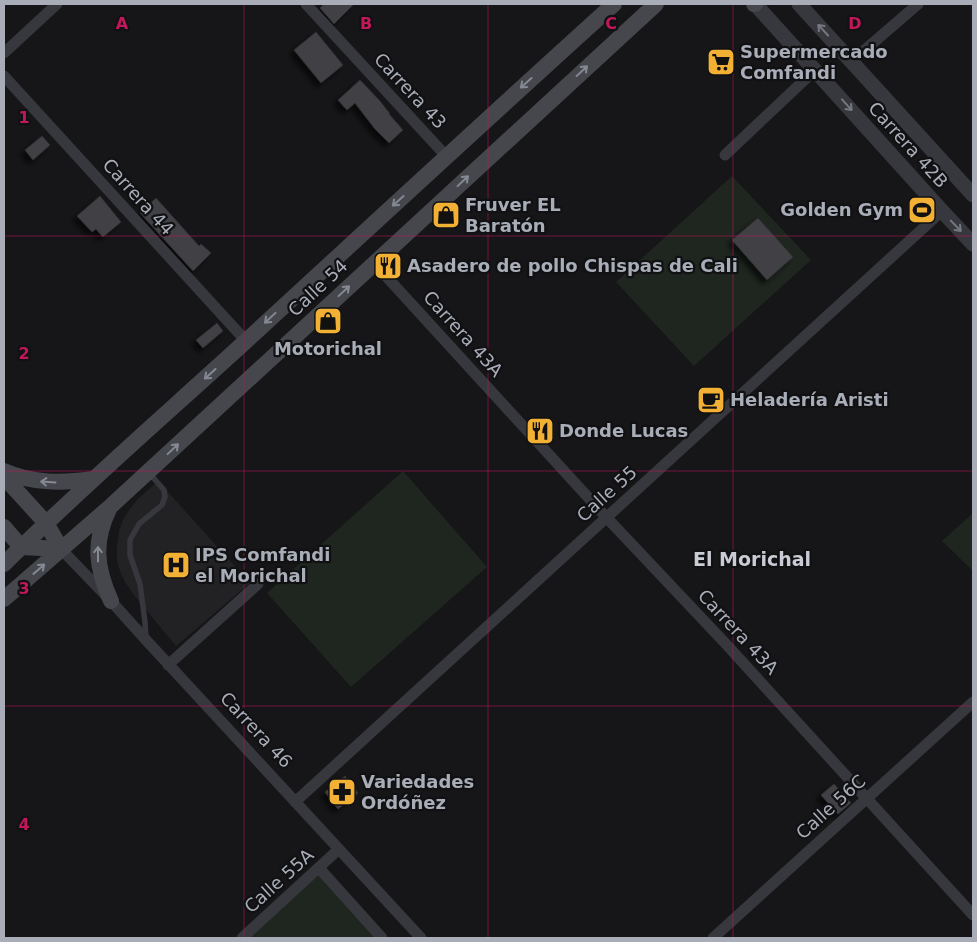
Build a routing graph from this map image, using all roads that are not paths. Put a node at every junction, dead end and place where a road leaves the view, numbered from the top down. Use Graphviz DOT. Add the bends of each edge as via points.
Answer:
graph roads {
  1 [pos="57,4"];
  2 [pos="306,4"];
  3 [pos="614,4"];
  4 [pos="656,4"];
  5 [pos="755,4"];
  6 [pos="799,4"];
  7 [pos="918,4"];
  8 [pos="4,53"];
  9 [pos="852,61"];
  10 [pos="815,70"];
  11 [pos="4,76"];
  12 [pos="724,155"];
  13 [pos="447,157"];
  14 [pos="972,190"];
  15 [pos="942,211"];
  16 [pos="973,244"];
  17 [pos="374,263"];
  18 [pos="246,341"];
  19 [pos="4,471"];
  20 [pos="148,472"];
  21 [pos="4,477"];
  22 [pos="93,479"];
  23 [pos="111,506"];
  24 [pos="606,518"];
  25 [pos="46,523"];
  26 [pos="4,527"];
  27 [pos="21,547"];
  28 [pos="61,549"];
  29 [pos="4,564"];
  30 [pos="258,584"];
  31 [pos="4,599"];
  32 [pos="111,600"];
  33 [pos="146,640"];
  34 [pos="168,665"];
  35 [pos="973,702"];
  36 [pos="867,798"];
  37 [pos="295,802"];
  38 [pos="339,850"];
  39 [pos="319,868"];
  40 [pos="973,915"];
  41 [pos="242,938"];
  42 [pos="382,938"];
  43 [pos="422,938"];
  44 [pos="713,938"];
  1 -- 8 [label="street"];
  2 -- 13 [label="street, Carrera 43"];
  3 -- 13 [label="main road, Calle 54, one-way"];
  17 -- 4 [label="main road, Calle 54, one-way"];
  5 -- 10 [label="street, Carrera 42B"];
  9 -- 6 [label="street, Carrera 42B, one-way"];
  7 -- 9 [label="street"];
  9 -- 14 [label="street, Carrera 42B"];
  10 -- 12 [label="street"];
  10 -- 15 [label="street, Carrera 42B, one-way"];
  11 -- 18 [label="street, Carrera 44"];
  13 -- 18 [label="main road, Calle 54, one-way"];
  15 -- 16 [label="street, Carrera 42B, one-way"];
  15 -- 24 [label="street, Calle 55"];
  20 -- 17 [label="main road, Calle 54, one-way"];
  17 -- 24 [label="street, Carrera 43A"];
  18 -- 22 [label="main road, Calle 54, one-way"];
  22 -- 19 [label="main road, one-way" via="46,482"];
  20 -- 23 [label="main road, Calle 54"];
  20 -- 33 [label="lane" via="164,490 165,497 162,505 139,524 130,540 130,555 140,584"];
  21 -- 25 [label="main road, Carrera 46"];
  22 -- 25 [label="main road, Calle 54"];
  23 -- 28 [label="main road, Calle 54"];
  32 -- 23 [label="main road, one-way" via="103,584 98,547"];
  24 -- 36 [label="street, Carrera 43A"];
  24 -- 37 [label="street, Calle 55"];
  25 -- 27 [label="main road, Calle 54"];
  25 -- 28 [label="main road, Carrera 46"];
  26 -- 27 [label="main road"];
  27 -- 28 [label="main road"];
  27 -- 29 [label="main road, Calle 54"];
  31 -- 28 [label="main road, Calle 54, one-way"];
  28 -- 32 [label="street, Carrera 46"];
  30 -- 34 [label="street"];
  32 -- 33 [label="street, Carrera 46"];
  33 -- 34 [label="street, Carrera 46"];
  34 -- 37 [label="street, Carrera 46"];
  35 -- 36 [label="street, Calle 56C"];
  36 -- 40 [label="street, Carrera 43A"];
  36 -- 44 [label="street, Calle 56C"];
  37 -- 38 [label="street, Carrera 46"];
  38 -- 39 [label="street, Calle 55A"];
  38 -- 43 [label="street, Carrera 46"];
  39 -- 41 [label="street, Calle 55A"];
  39 -- 42 [label="street"];
}
